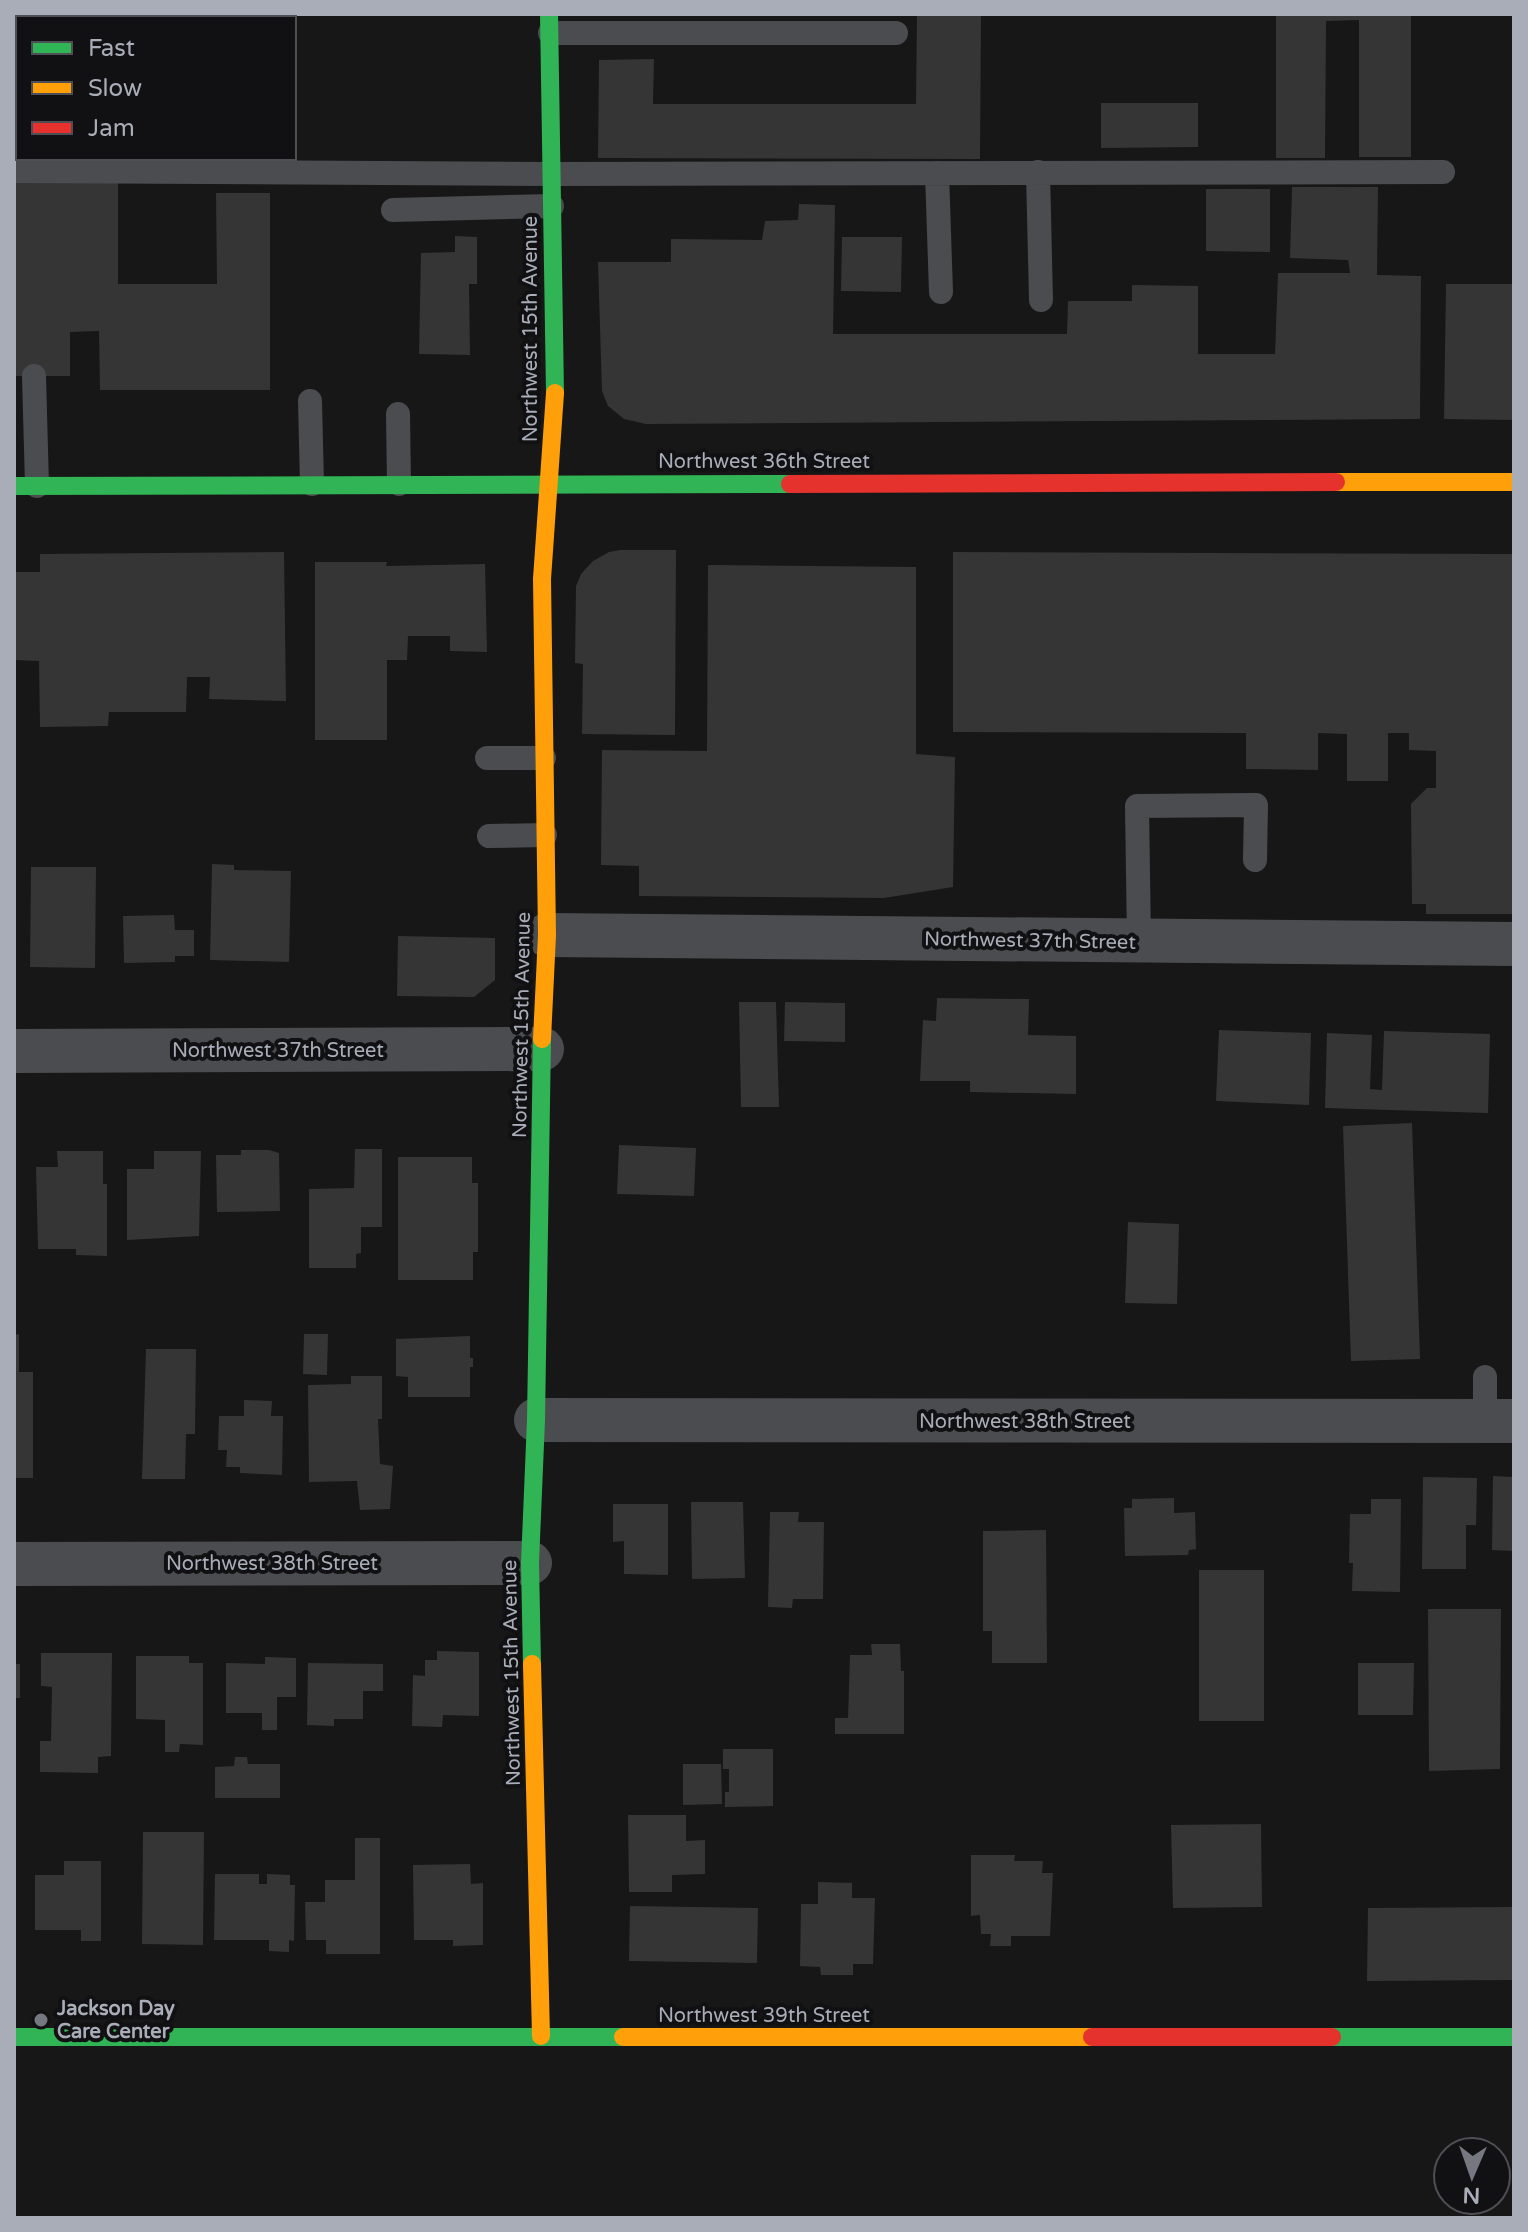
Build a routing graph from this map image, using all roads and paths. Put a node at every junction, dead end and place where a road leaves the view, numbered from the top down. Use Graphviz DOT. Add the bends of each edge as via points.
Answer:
graph roads {
  1 [pos="550,23"];
  2 [pos="896,33"];
  3 [pos="14,171"];
  4 [pos="1038,172"];
  5 [pos="1443,172"];
  6 [pos="937,173"];
  7 [pos="551,174"];
  8 [pos="552,206"];
  9 [pos="393,210"];
  10 [pos="941,292"];
  11 [pos="1041,300"];
  12 [pos="34,376"];
  13 [pos="310,401"];
  14 [pos="398,414"];
  15 [pos="1514,482"];
  16 [pos="548,483"];
  17 [pos="312,484"];
  18 [pos="399,484"];
  19 [pos="25,486"];
  20 [pos="487,758"];
  21 [pos="544,758"];
  22 [pos="545,835"];
  23 [pos="489,836"];
  24 [pos="1255,860"];
  25 [pos="547,935"];
  26 [pos="1139,941"];
  27 [pos="1514,944"];
  28 [pos="542,1049"];
  29 [pos="14,1051"];
  30 [pos="1485,1377"];
  31 [pos="536,1420"];
  32 [pos="1499,1421"];
  33 [pos="530,1563"];
  34 [pos="14,1564"];
  35 [pos="541,2036"];
  36 [pos="14,2037"];
  37 [pos="1514,2037"];
  1 -- 2 [label="lane"];
  1 -- 7 [label="main road, Northwest 15th Avenue"];
  3 -- 7 [label="lane"];
  4 -- 5 [label="lane"];
  4 -- 6 [label="lane"];
  4 -- 11 [label="lane"];
  6 -- 7 [label="lane"];
  6 -- 10 [label="lane"];
  7 -- 8 [label="main road, Northwest 15th Avenue"];
  8 -- 9 [label="lane"];
  8 -- 16 [label="main road, Northwest 15th Avenue" via="555,410"];
  12 -- 19 [label="lane"];
  13 -- 17 [label="lane"];
  14 -- 18 [label="lane"];
  15 -- 16 [label="main road, Northwest 36th Street"];
  16 -- 18 [label="main road, Northwest 36th Street"];
  16 -- 21 [label="main road, Northwest 15th Avenue" via="542,579"];
  17 -- 18 [label="main road, Northwest 36th Street"];
  17 -- 19 [label="main road, Northwest 36th Street"];
  20 -- 21 [label="lane"];
  21 -- 22 [label="main road, Northwest 15th Avenue"];
  22 -- 23 [label="lane"];
  22 -- 25 [label="main road, Northwest 15th Avenue"];
  24 -- 26 [label="lane" via="1256,805 1137,806"];
  25 -- 26 [label="street, Northwest 37th Street"];
  25 -- 28 [label="main road, Northwest 15th Avenue"];
  26 -- 27 [label="street, Northwest 37th Street"];
  28 -- 29 [label="street, Northwest 37th Street"];
  28 -- 31 [label="main road, Northwest 15th Avenue"];
  30 -- 32 [label="lane"];
  31 -- 32 [label="street, Northwest 38th Street"];
  31 -- 33 [label="main road, Northwest 15th Avenue"];
  33 -- 34 [label="street, Northwest 38th Street"];
  33 -- 35 [label="main road, Northwest 15th Avenue"];
  35 -- 36 [label="main road, Northwest 39th Street"];
  35 -- 37 [label="main road, Northwest 39th Street"];
}
